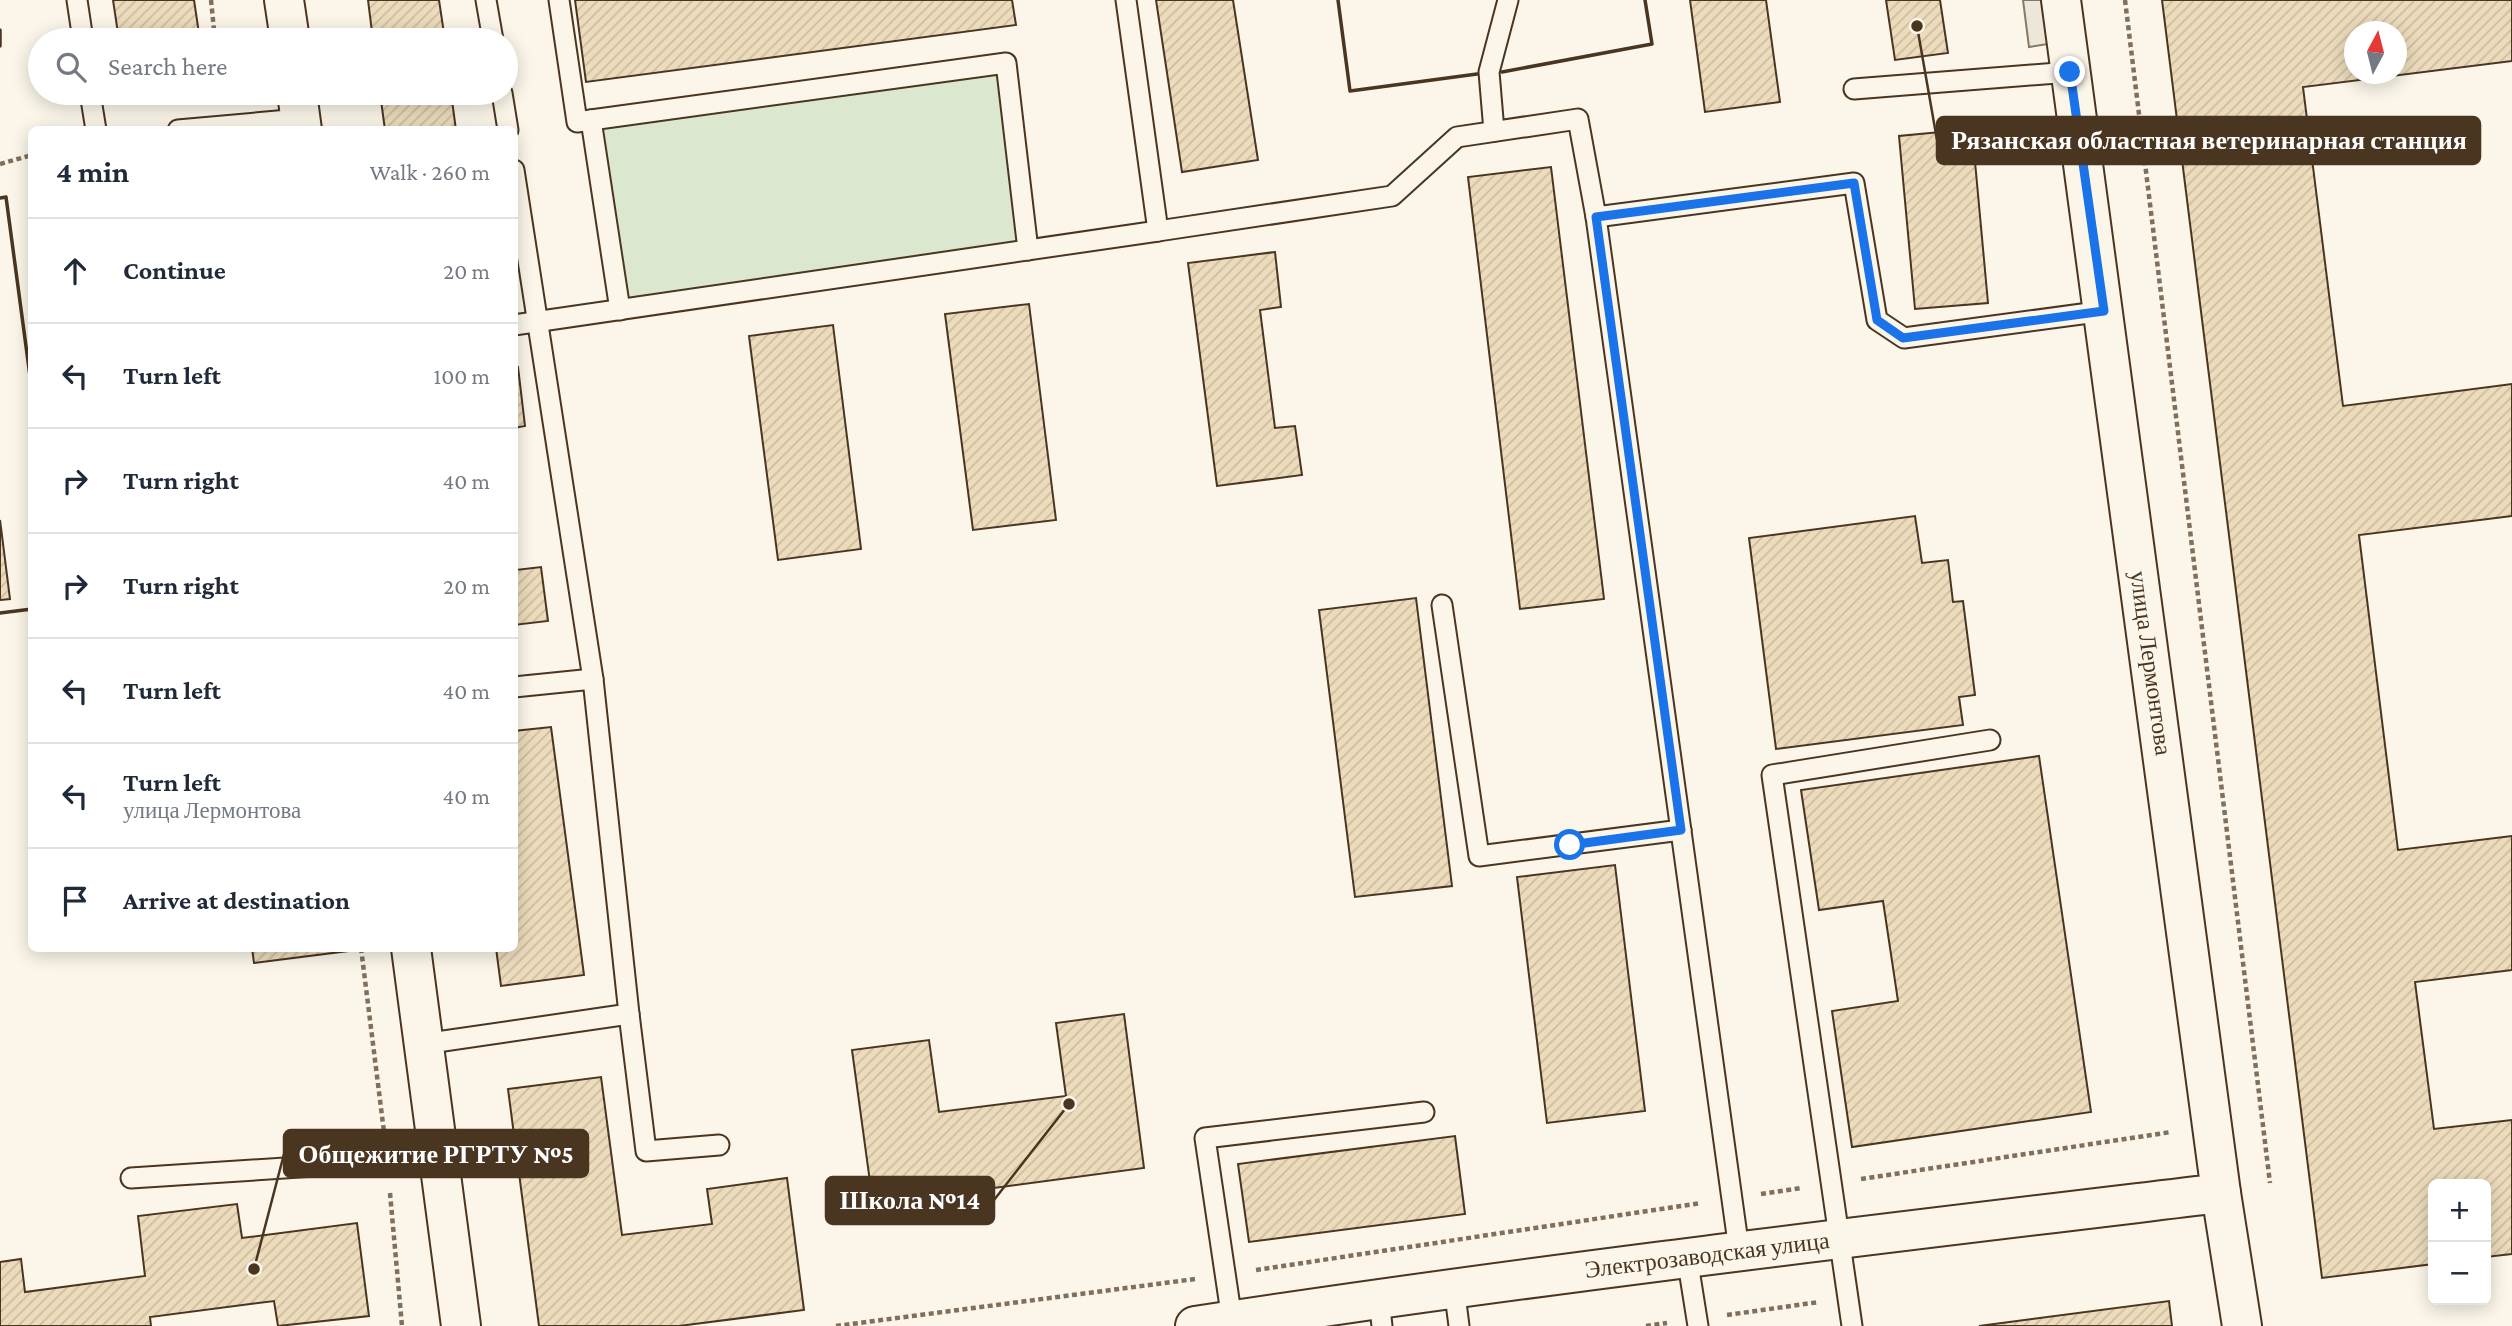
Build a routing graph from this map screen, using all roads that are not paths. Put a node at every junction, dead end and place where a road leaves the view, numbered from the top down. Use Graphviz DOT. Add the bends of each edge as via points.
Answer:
graph roads {
  1 [pos="77,0"];
  2 [pos="285,0"];
  3 [pos="486,0"];
  4 [pos="559,0"];
  5 [pos="1126,0"];
  6 [pos="1507,0"];
  7 [pos="2061,0"];
  8 [pos="81,28"];
  9 [pos="288,28"];
  10 [pos="491,28"];
  11 [pos="2070,72"];
  12 [pos="1854,89"];
  13 [pos="92,105"];
  14 [pos="504,105"];
  15 [pos="300,114"];
  16 [pos="591,120"];
  17 [pos="95,126"];
  18 [pos="208,126"];
  19 [pos="507,126"];
  20 [pos="1494,131"];
  21 [pos="518,193"];
  22 [pos="1596,217"];
  23 [pos="1158,231"];
  24 [pos="1028,250"];
  25 [pos="621,310"];
  26 [pos="2104,311"];
  27 [pos="540,322"];
  28 [pos="518,325"];
  29 [pos="1442,605"];
  30 [pos="593,679"];
  31 [pos="518,687"];
  32 [pos="1990,740"];
  33 [pos="1681,830"];
  34 [pos="412,952"];
  35 [pos="629,1014"];
  36 [pos="423,1044"];
  37 [pos="1424,1112"];
  38 [pos="719,1145"];
  39 [pos="438,1158"];
  40 [pos="131,1178"];
  41 [pos="2221,1193"];
  42 [pos="1839,1239"];
  43 [pos="1739,1250"];
  44 [pos="1687,1257"];
  45 [pos="1454,1287"];
  46 [pos="1380,1312"];
  47 [pos="1232,1320"];
  48 [pos="1706,1321"];
  49 [pos="461,1326"];
  50 [pos="1195,1326"];
  51 [pos="1460,1326"];
  52 [pos="1852,1326"];
  53 [pos="2242,1326"];
  1 -- 8 [label="lane"];
  2 -- 9 [label="street"];
  3 -- 10 [label="lane"];
  4 -- 16 [label="lane" via="577,121"];
  5 -- 23 [label="lane"];
  6 -- 20 [label="lane" via="1489,72"];
  7 -- 11 [label="street, улица Лермонтова"];
  11 -- 12 [label="lane"];
  11 -- 26 [label="street, улица Лермонтова"];
  13 -- 17 [label="lane"];
  14 -- 19 [label="lane"];
  15 -- 18 [label="lane"];
  16 -- 24 [label="lane" via="1006,64"];
  16 -- 25 [label="lane"];
  20 -- 22 [label="lane" via="1578,119"];
  20 -- 23 [label="lane" via="1457,137 1392,196"];
  21 -- 27 [label="lane"];
  22 -- 26 [label="lane" via="1854,183 1877,320 1903,338"];
  22 -- 33 [label="lane"];
  23 -- 24 [label="lane"];
  24 -- 25 [label="lane"];
  25 -- 27 [label="lane"];
  26 -- 41 [label="street, улица Лермонтова"];
  27 -- 28 [label="lane"];
  27 -- 30 [label="lane"];
  29 -- 33 [label="lane" via="1479,856"];
  30 -- 31 [label="lane"];
  30 -- 35 [label="lane"];
  32 -- 42 [label="lane" via="1772,775"];
  33 -- 43 [label="lane"];
  34 -- 36 [label="street"];
  35 -- 36 [label="lane"];
  35 -- 38 [label="lane" via="646,1151"];
  36 -- 39 [label="street"];
  37 -- 47 [label="lane" via="1205,1138"];
  39 -- 40 [label="lane"];
  39 -- 49 [label="street"];
  41 -- 42 [label="street, Электрозаводская улица"];
  41 -- 53 [label="street, улица Лермонтова"];
  42 -- 43 [label="street, Электрозаводская улица"];
  42 -- 52 [label="lane"];
  43 -- 44 [label="street, Электрозаводская улица"];
  44 -- 45 [label="street, Электрозаводская улица"];
  44 -- 48 [label="lane"];
  45 -- 46 [label="street, Электрозаводская улица"];
  45 -- 51 [label="lane"];
  46 -- 47 [label="street, Электрозаводская улица"];
  47 -- 50 [label="street, Электрозаводская улица"];
}
